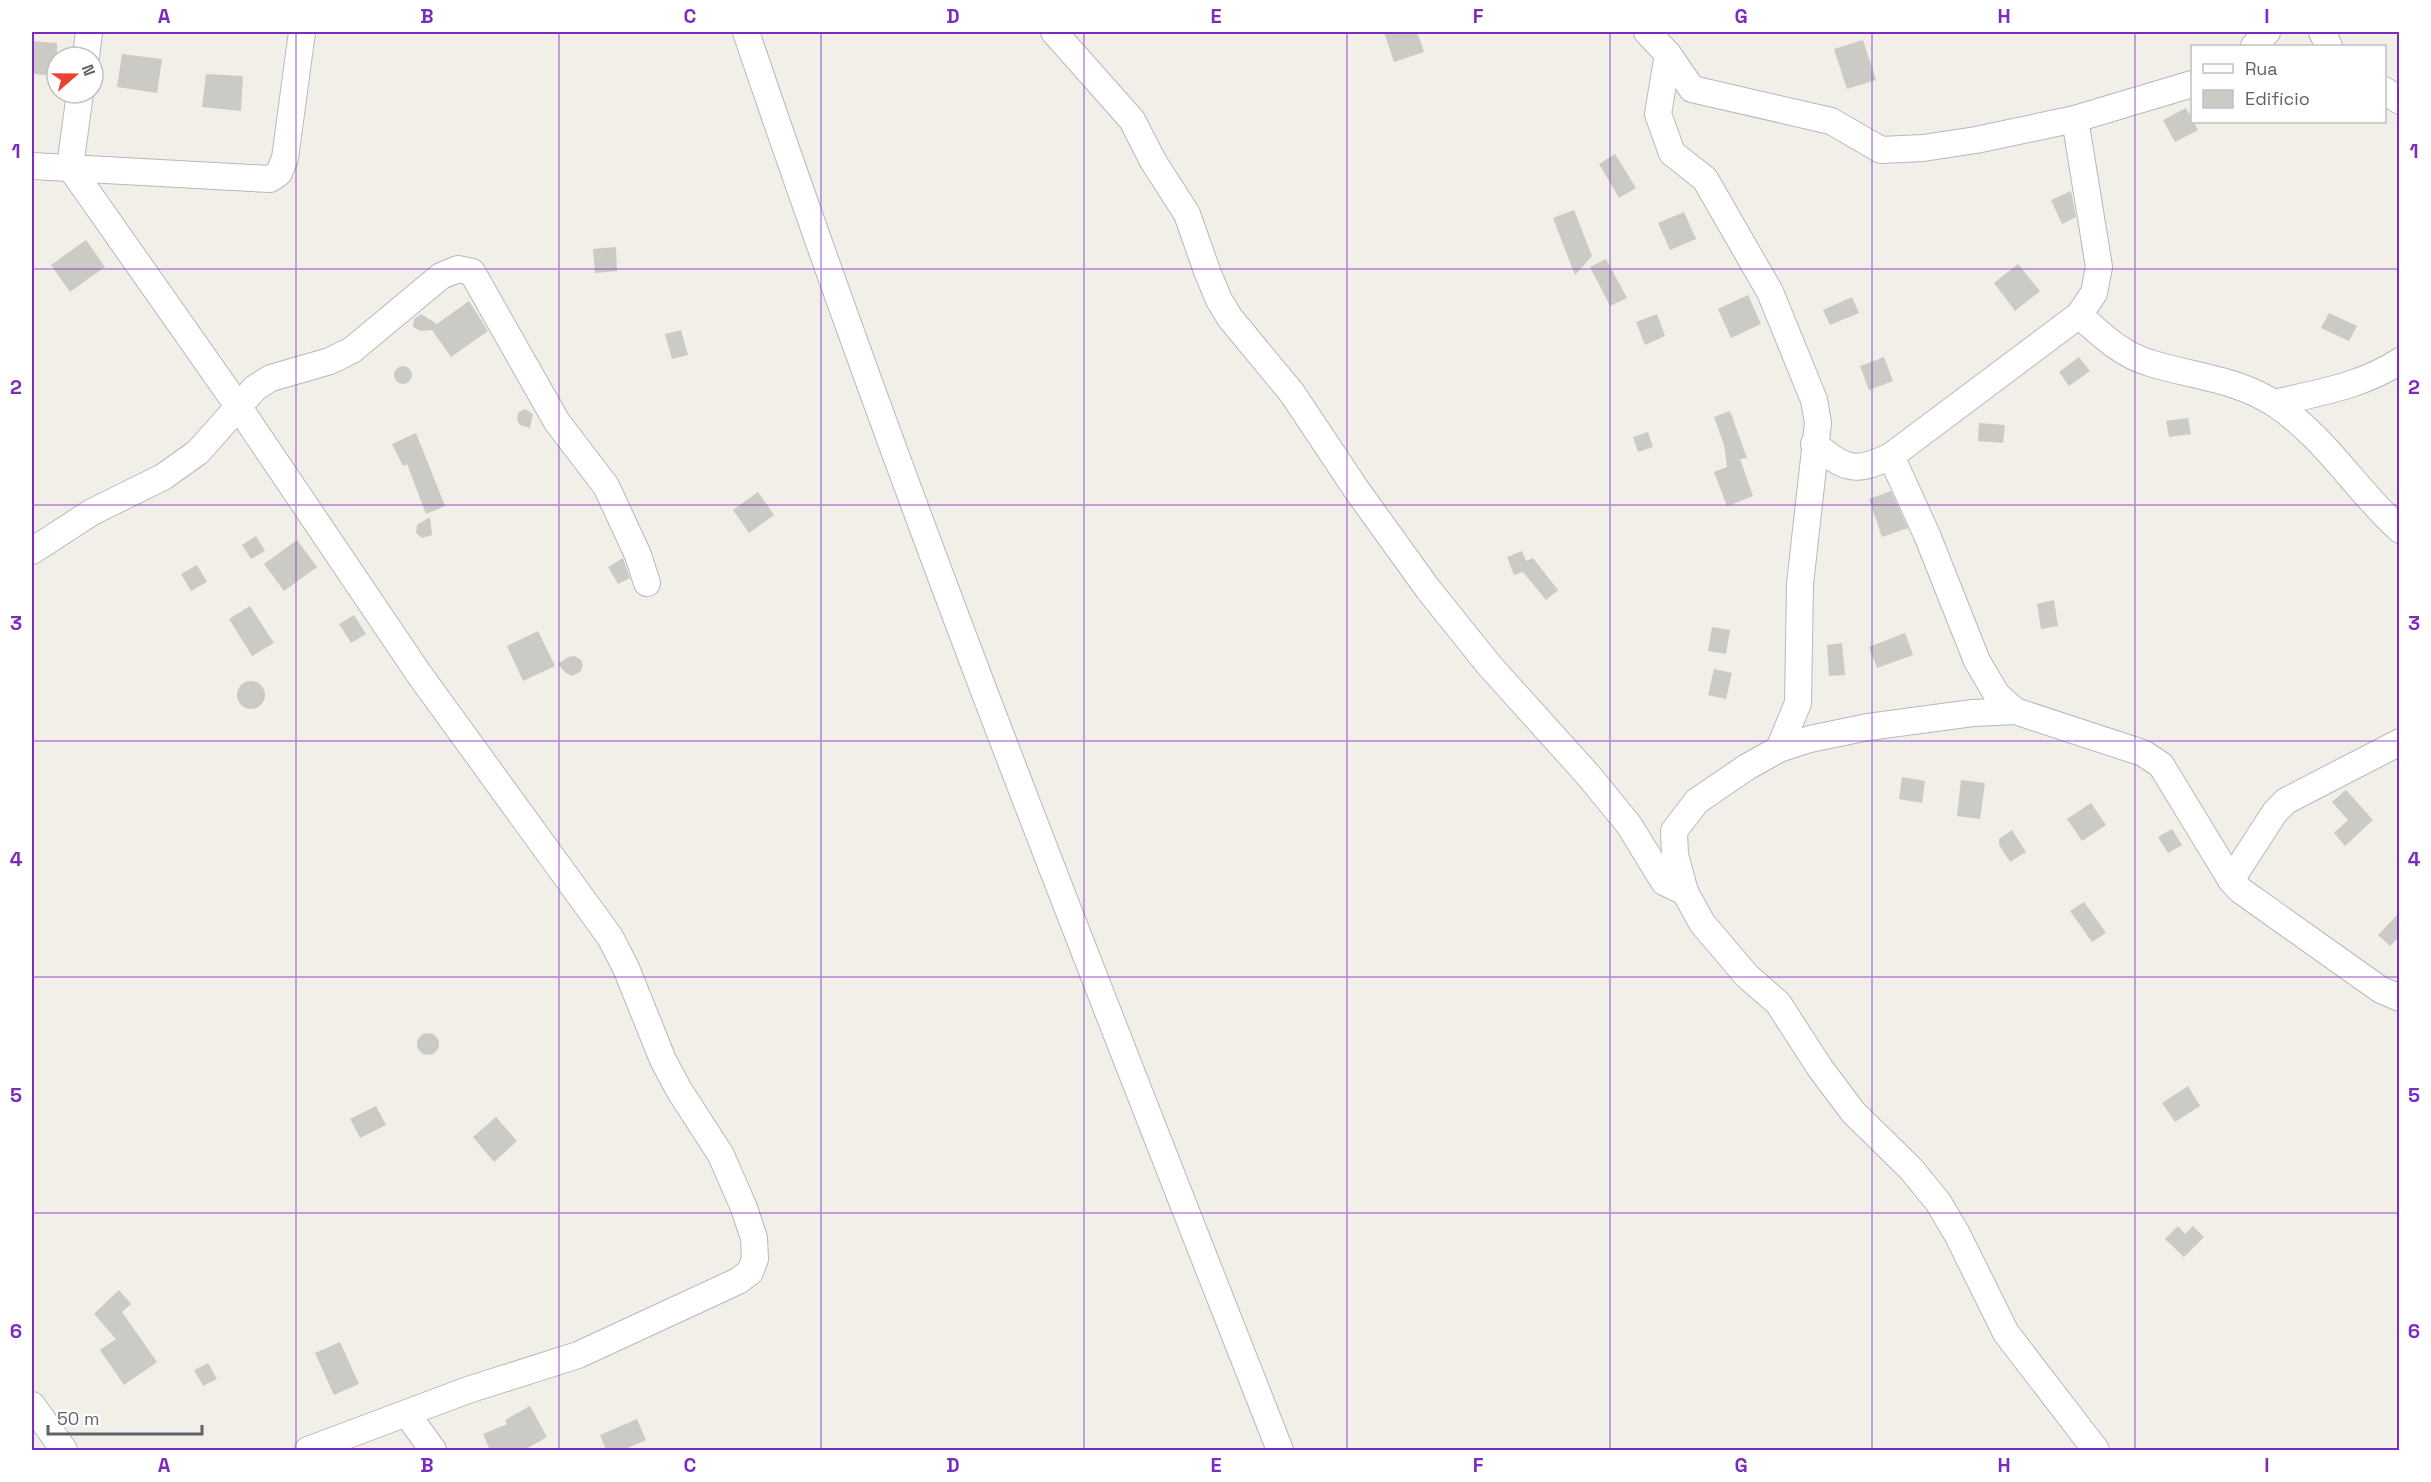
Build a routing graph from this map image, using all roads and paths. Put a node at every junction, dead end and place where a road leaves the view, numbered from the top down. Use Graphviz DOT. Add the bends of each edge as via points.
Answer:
graph roads {
  1 [pos="302,32"];
  2 [pos="746,32"];
  3 [pos="1054,32"];
  4 [pos="1647,32"];
  5 [pos="2267,32"];
  6 [pos="2255,45"];
  7 [pos="1668,54"];
  8 [pos="2191,85"];
  9 [pos="2386,91"];
  10 [pos="2400,101"];
  11 [pos="78,105"];
  12 [pos="2075,119"];
  13 [pos="32,166"];
  14 [pos="70,167"];
  15 [pos="2079,315"];
  16 [pos="2400,361"];
  17 [pos="2274,403"];
  18 [pos="238,406"];
  19 [pos="1814,444"];
  20 [pos="1891,456"];
  21 [pos="2400,530"];
  22 [pos="32,551"];
  23 [pos="647,583"];
  24 [pos="1798,703"];
  25 [pos="2015,711"];
  26 [pos="1829,734"];
  27 [pos="2400,742"];
  28 [pos="1779,750"];
  29 [pos="2231,880"];
  30 [pos="1685,892"];
  31 [pos="2400,998"];
  32 [pos="32,1404"];
  33 [pos="407,1414"];
  34 [pos="64,1450"];
  35 [pos="308,1450"];
  36 [pos="433,1450"];
  37 [pos="1280,1450"];
  38 [pos="2096,1450"];
  1 -- 14 [label="street" via="285,158 279,173 270,179"];
  2 -- 37 [label="street" via="813,229 1030,815"];
  3 -- 30 [label="street" via="1132,120 1188,214 1224,309 1292,393 1428,589 1629,825 1664,882"];
  4 -- 7 [label="street"];
  5 -- 6 [label="street"];
  7 -- 12 [label="street" via="1692,89 1831,121 1881,150 1955,143"];
  7 -- 19 [label="street" via="1658,114 1672,153 1705,179 1770,292 1814,400 1818,423"];
  8 -- 12 [label="street"];
  9 -- 10 [label="street"];
  11 -- 14 [label="street"];
  12 -- 15 [label="street" via="2099,267 2094,293"];
  13 -- 14 [label="street"];
  14 -- 18 [label="street"];
  15 -- 17 [label="street" via="2132,356 2236,386"];
  15 -- 20 [label="street"];
  16 -- 17 [label="street" via="2378,375"];
  17 -- 21 [label="street" via="2317,437 2374,506"];
  18 -- 22 [label="street" via="198,452 163,477 92,512"];
  18 -- 23 [label="street" via="271,378 330,361 352,350 441,276 458,269 472,272 557,422 606,486"];
  18 -- 33 [label="street" via="426,683 610,937 663,1060 721,1155 754,1238 755,1259 750,1272 738,1281 578,1355"];
  19 -- 20 [label="street" via="1854,468"];
  19 -- 24 [label="street" via="1800,584"];
  20 -- 25 [label="street" via="1977,661 1997,695"];
  24 -- 26 [label="street"];
  24 -- 28 [label="street"];
  25 -- 26 [label="street" via="1973,712"];
  25 -- 29 [label="street" via="2143,753 2161,765"];
  26 -- 28 [label="street"];
  27 -- 29 [label="street" via="2286,801"];
  28 -- 30 [label="street" via="1696,801 1674,831 1675,855"];
  29 -- 31 [label="street" via="2257,903 2381,990"];
  30 -- 38 [label="street" via="1702,923 1747,976 1778,1003 1853,1112 1911,1169 1938,1202 2006,1333"];
  32 -- 34 [label="street"];
  33 -- 35 [label="street"];
  33 -- 36 [label="street"];
}
